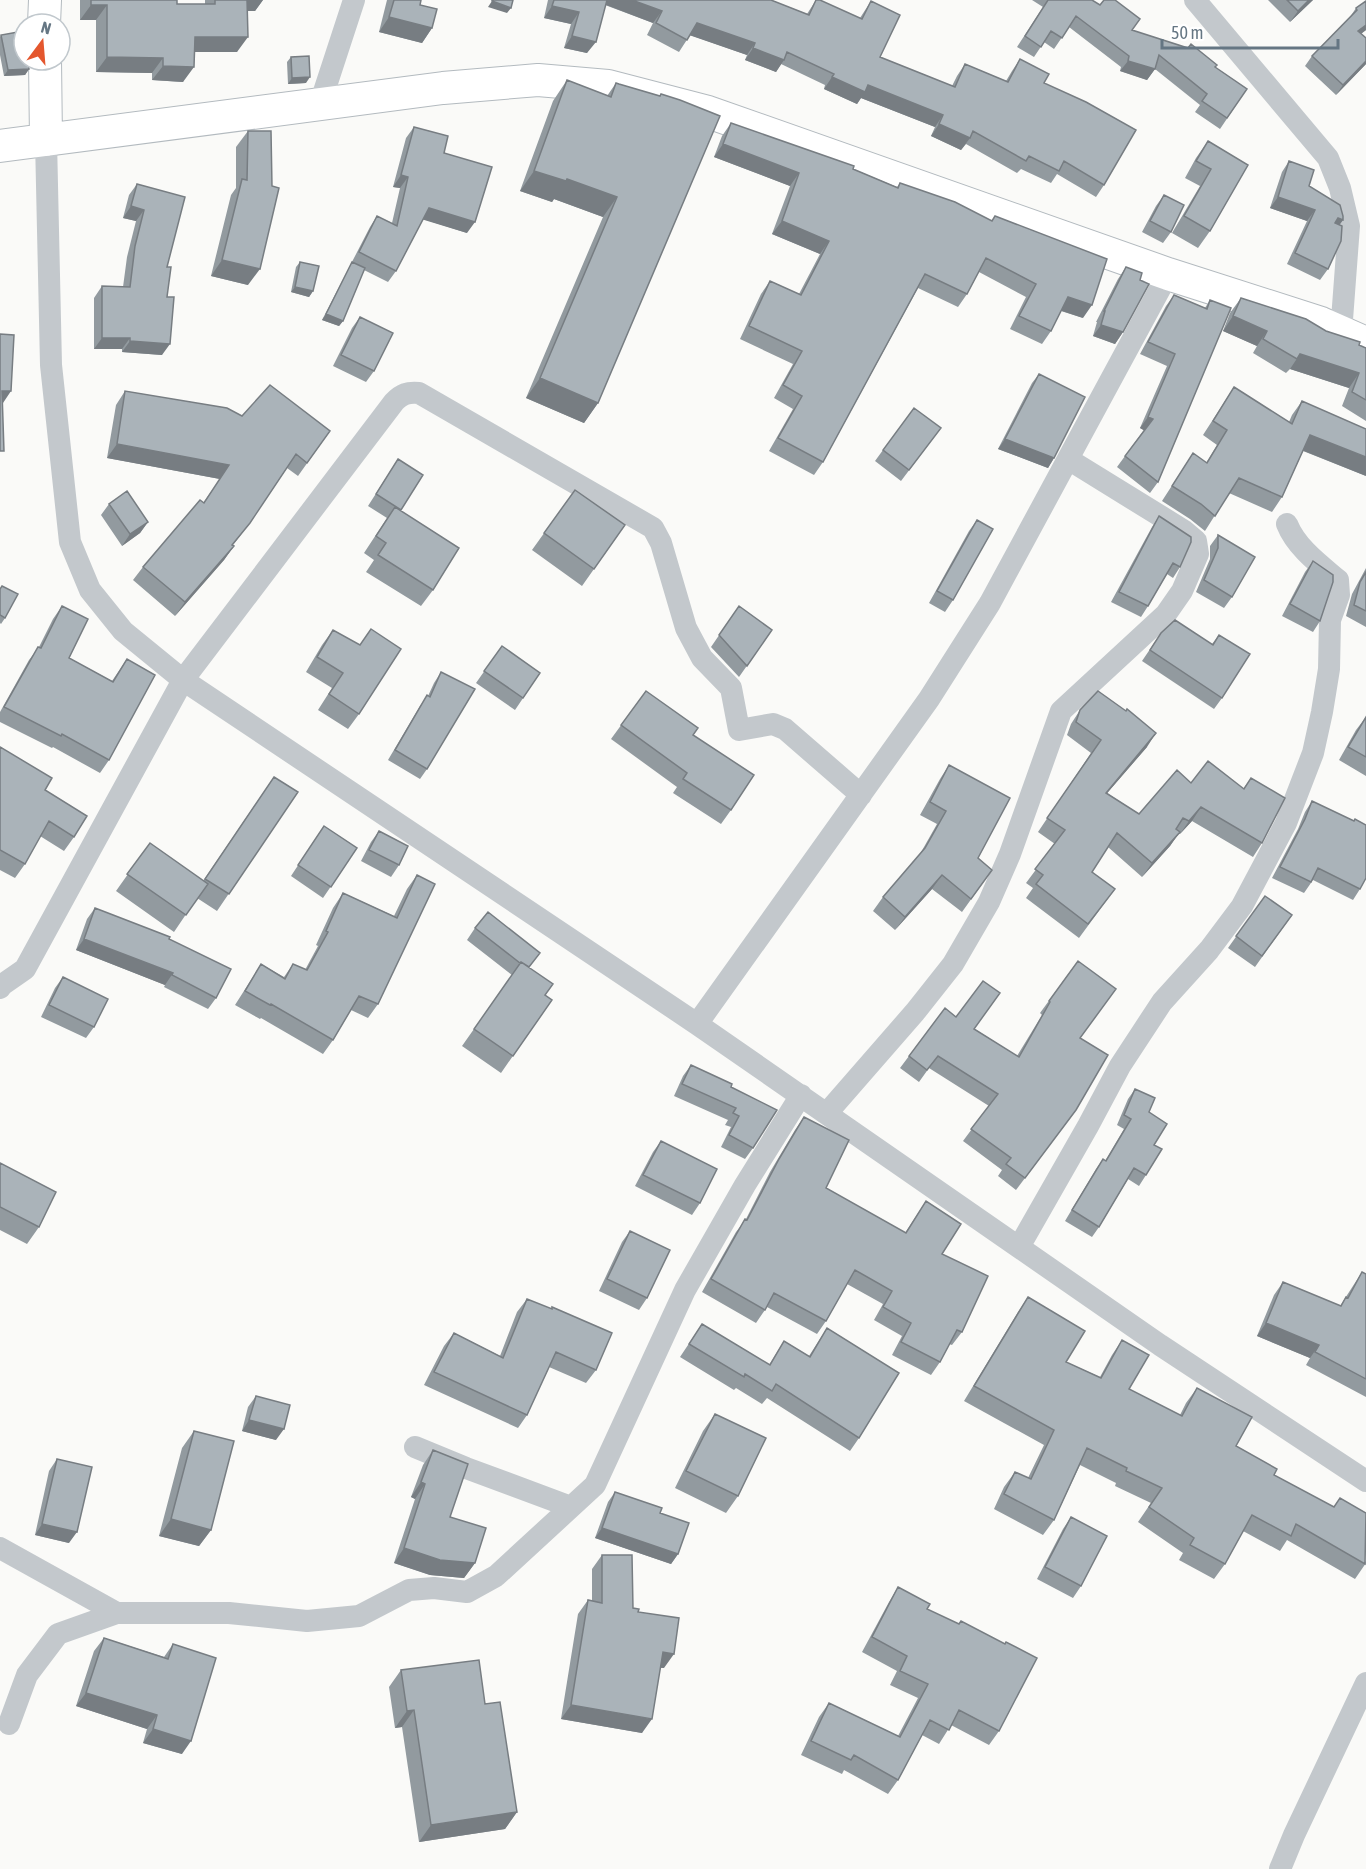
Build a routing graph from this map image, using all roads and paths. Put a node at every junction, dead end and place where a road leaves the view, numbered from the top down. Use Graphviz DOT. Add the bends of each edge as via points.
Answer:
graph roads {
  1 [pos="354,0"];
  2 [pos="1195,0"];
  3 [pos="45,72"];
  4 [pos="320,104"];
  5 [pos="46,140"];
  6 [pos="0,146"];
  7 [pos="1167,274"];
  8 [pos="1354,338"];
  9 [pos="1068,459"];
  10 [pos="1287,524"];
  11 [pos="183,680"];
  12 [pos="861,795"];
  13 [pos="0,986"];
  14 [pos="697,1024"];
  15 [pos="801,1095"];
  16 [pos="827,1113"];
  17 [pos="1019,1247"];
  18 [pos="415,1447"];
  19 [pos="1366,1481"];
  20 [pos="571,1507"];
  21 [pos="0,1548"];
  22 [pos="117,1613"];
  23 [pos="1366,1683"];
  24 [pos="9,1724"];
  25 [pos="1280,1869"];
  1 -- 4 [label="street"];
  2 -- 8 [label="street" via="1328,158 1349,226"];
  3 -- 5 [label="main road"];
  4 -- 5 [label="main road"];
  4 -- 7 [label="main road" via="538,80 608,86 708,112"];
  5 -- 6 [label="main road"];
  5 -- 11 [label="street" via="51,365 70,542 90,590 123,632"];
  7 -- 8 [label="main road" via="1321,323"];
  7 -- 9 [label="street"];
  9 -- 12 [label="street" via="990,603"];
  9 -- 16 [label="street" via="1182,530 1196,541 1198,554 1182,591 1166,614 1060,711 989,902 953,964"];
  10 -- 17 [label="street" via="1292,536 1338,580 1339,595 1330,620 1329,669 1313,753 1286,824 1242,906 1162,1002 1120,1066"];
  11 -- 12 [label="street" via="394,402 409,392 419,393 653,528 686,628 702,658 731,688 739,730 773,724 785,729"];
  11 -- 13 [label="street" via="25,969"];
  11 -- 14 [label="street"];
  12 -- 14 [label="street"];
  14 -- 15 [label="street"];
  15 -- 16 [label="street"];
  15 -- 20 [label="street" via="685,1290 595,1485"];
  16 -- 17 [label="street"];
  17 -- 19 [label="street"];
  18 -- 20 [label="street"];
  20 -- 22 [label="street" via="496,1575 466,1592 409,1590 359,1616 308,1621 229,1613"];
  21 -- 22 [label="street"];
  22 -- 24 [label="street" via="58,1634 27,1675"];
  23 -- 25 [label="street"];
}
